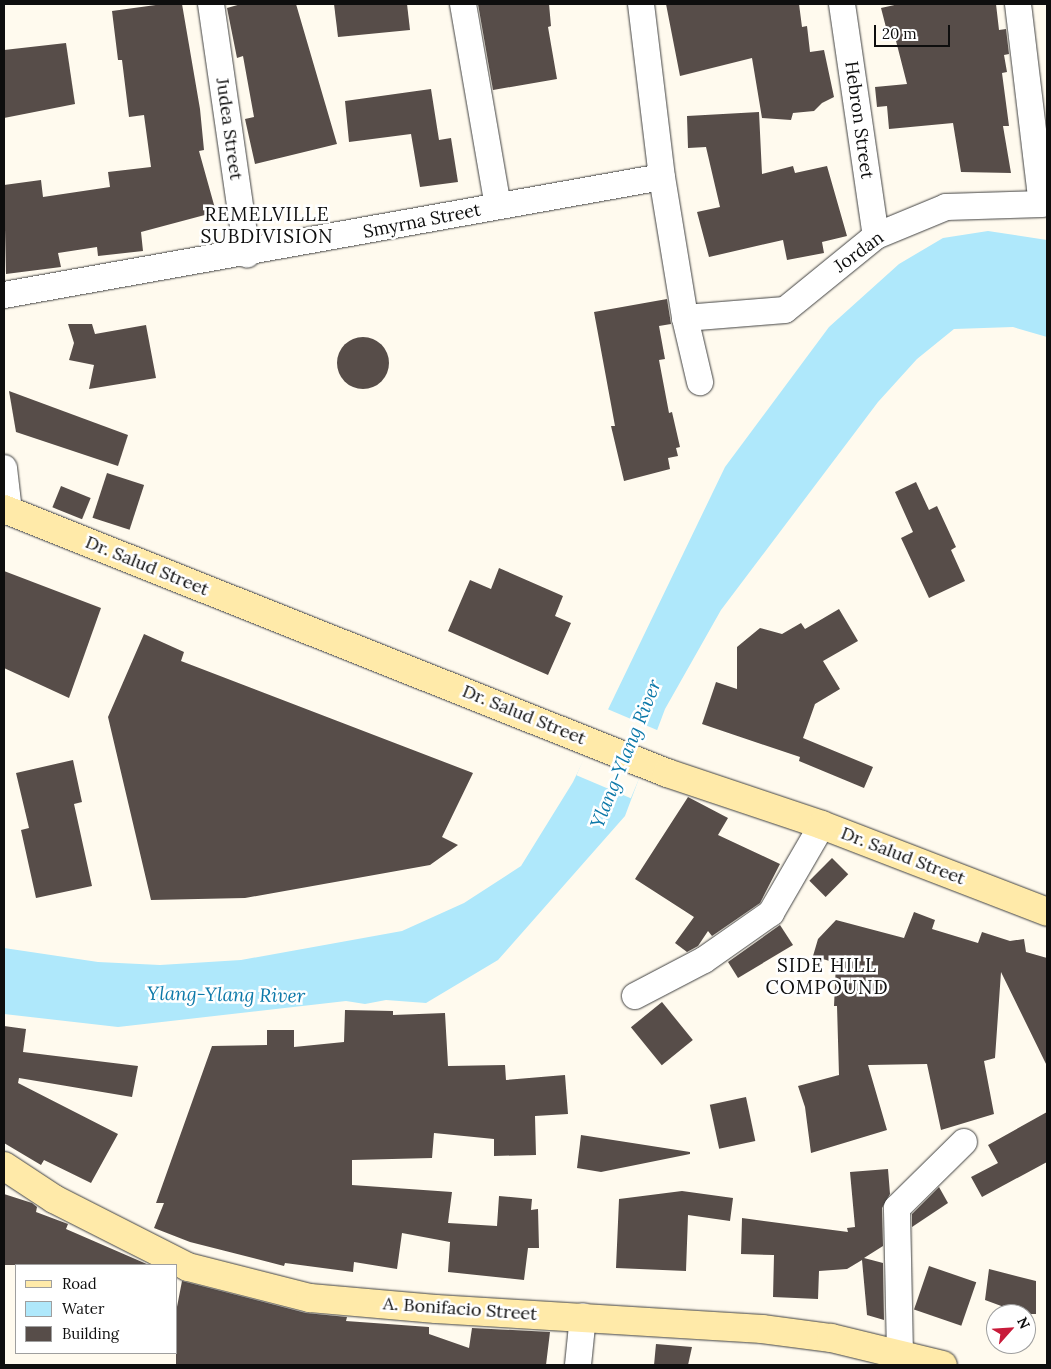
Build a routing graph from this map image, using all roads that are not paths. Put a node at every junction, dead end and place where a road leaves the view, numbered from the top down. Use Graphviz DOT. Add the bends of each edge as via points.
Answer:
graph roads {
  1 [pos="210,4"];
  2 [pos="463,4"];
  3 [pos="640,4"];
  4 [pos="842,4"];
  5 [pos="1018,4"];
  6 [pos="662,177"];
  7 [pos="498,206"];
  8 [pos="1045,206"];
  9 [pos="876,236"];
  10 [pos="247,254"];
  11 [pos="4,296"];
  12 [pos="685,318"];
  13 [pos="700,382"];
  14 [pos="4,468"];
  15 [pos="7,510"];
  16 [pos="822,825"];
  17 [pos="1047,912"];
  18 [pos="634,996"];
  19 [pos="964,1142"];
  20 [pos="4,1166"];
  21 [pos="583,1316"];
  22 [pos="900,1354"];
  23 [pos="578,1365"];
  24 [pos="943,1365"];
  1 -- 10 [label="street, Judea Street"];
  2 -- 7 [label="street"];
  3 -- 6 [label="street"];
  4 -- 9 [label="street, Hebron Street"];
  5 -- 8 [label="street"];
  6 -- 7 [label="street, Smyrna Street"];
  6 -- 12 [label="street"];
  7 -- 10 [label="street, Smyrna Street"];
  8 -- 9 [label="street, Jordan" via="946,207"];
  9 -- 12 [label="street, Jordan" via="785,310"];
  10 -- 11 [label="street, Smyrna Street"];
  12 -- 13 [label="street"];
  14 -- 15 [label="street"];
  15 -- 16 [label="main road, Dr. Salud Street" via="667,773"];
  16 -- 17 [label="main road, Dr. Salud Street"];
  16 -- 18 [label="street" via="771,912 704,960"];
  19 -- 22 [label="street" via="897,1208"];
  20 -- 21 [label="main road, A. Bonifacio Street" via="54,1199 188,1266 310,1298 436,1309"];
  21 -- 22 [label="main road, A. Bonifacio Street" via="762,1329 831,1338"];
  21 -- 23 [label="street"];
  22 -- 24 [label="main road, A. Bonifacio Street"];
}
